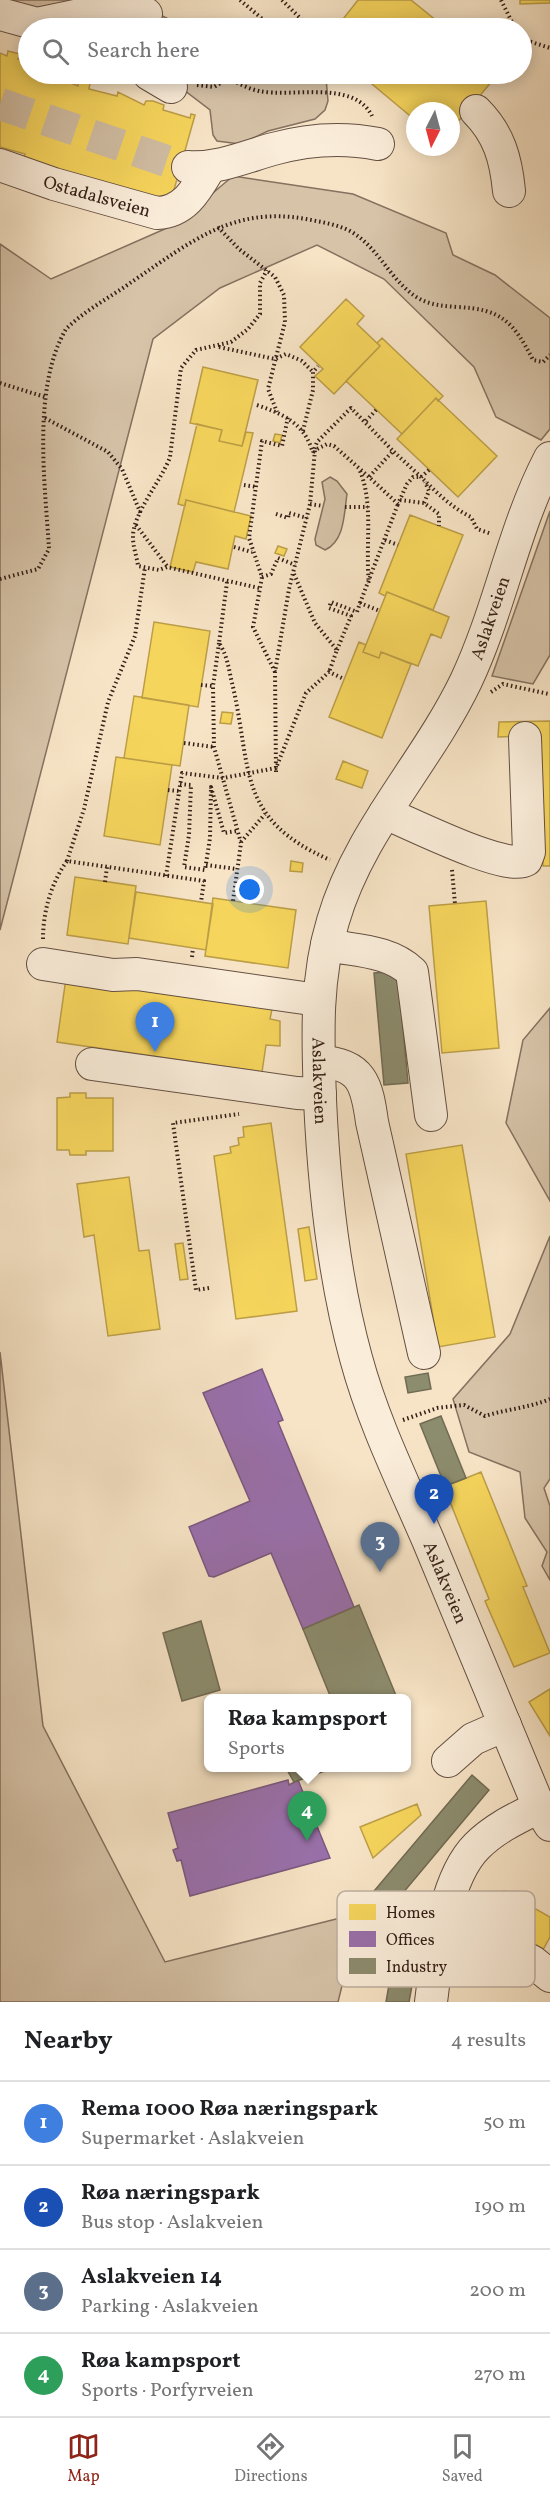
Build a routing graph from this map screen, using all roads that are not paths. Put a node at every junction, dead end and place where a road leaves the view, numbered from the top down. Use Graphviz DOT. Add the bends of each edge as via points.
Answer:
graph roads {
  1 [pos="0,14"];
  2 [pos="146,14"];
  3 [pos="86,18"];
  4 [pos="18,19"];
  5 [pos="476,111"];
  6 [pos="378,144"];
  7 [pos="0,165"];
  8 [pos="509,191"];
  9 [pos="550,458"];
  10 [pos="525,738"];
  11 [pos="385,813"];
  12 [pos="327,945"];
  13 [pos="44,964"];
  14 [pos="318,1000"];
  15 [pos="319,1062"];
  16 [pos="92,1064"];
  17 [pos="320,1094"];
  18 [pos="431,1115"];
  19 [pos="424,1353"];
  20 [pos="505,1725"];
  21 [pos="448,1761"];
  22 [pos="545,1816"];
  23 [pos="452,1891"];
  24 [pos="535,1964"];
  25 [pos="550,1977"];
  26 [pos="434,1987"];
  27 [pos="431,2002"];
  1 -- 4 [label="street"];
  2 -- 3 [label="street" via="108,9"];
  5 -- 8 [label="street" via="501,146"];
  6 -- 7 [label="street, Ostadalsveien" via="350,139 300,143 197,167 187,201 168,212 157,213"];
  9 -- 11 [label="street, Aslakveien" via="530,501 466,681"];
  10 -- 11 [label="street" via="529,852 520,864 497,860"];
  11 -- 12 [label="street, Aslakveien" via="359,855"];
  12 -- 14 [label="street, Aslakveien"];
  12 -- 18 [label="street" via="383,955 403,963 412,972"];
  13 -- 14 [label="street"];
  14 -- 15 [label="street, Aslakveien"];
  15 -- 17 [label="street, Aslakveien"];
  15 -- 19 [label="street" via="349,1067 368,1092"];
  16 -- 17 [label="street"];
  17 -- 20 [label="street, Aslakveien" via="328,1201 357,1362 381,1430"];
  20 -- 21 [label="street" via="473,1739"];
  20 -- 22 [label="street, Aslakveien"];
  22 -- 23 [label="street" via="511,1821 475,1847 456,1876"];
  24 -- 25 [label="street"];
  26 -- 27 [label="street"];
}
